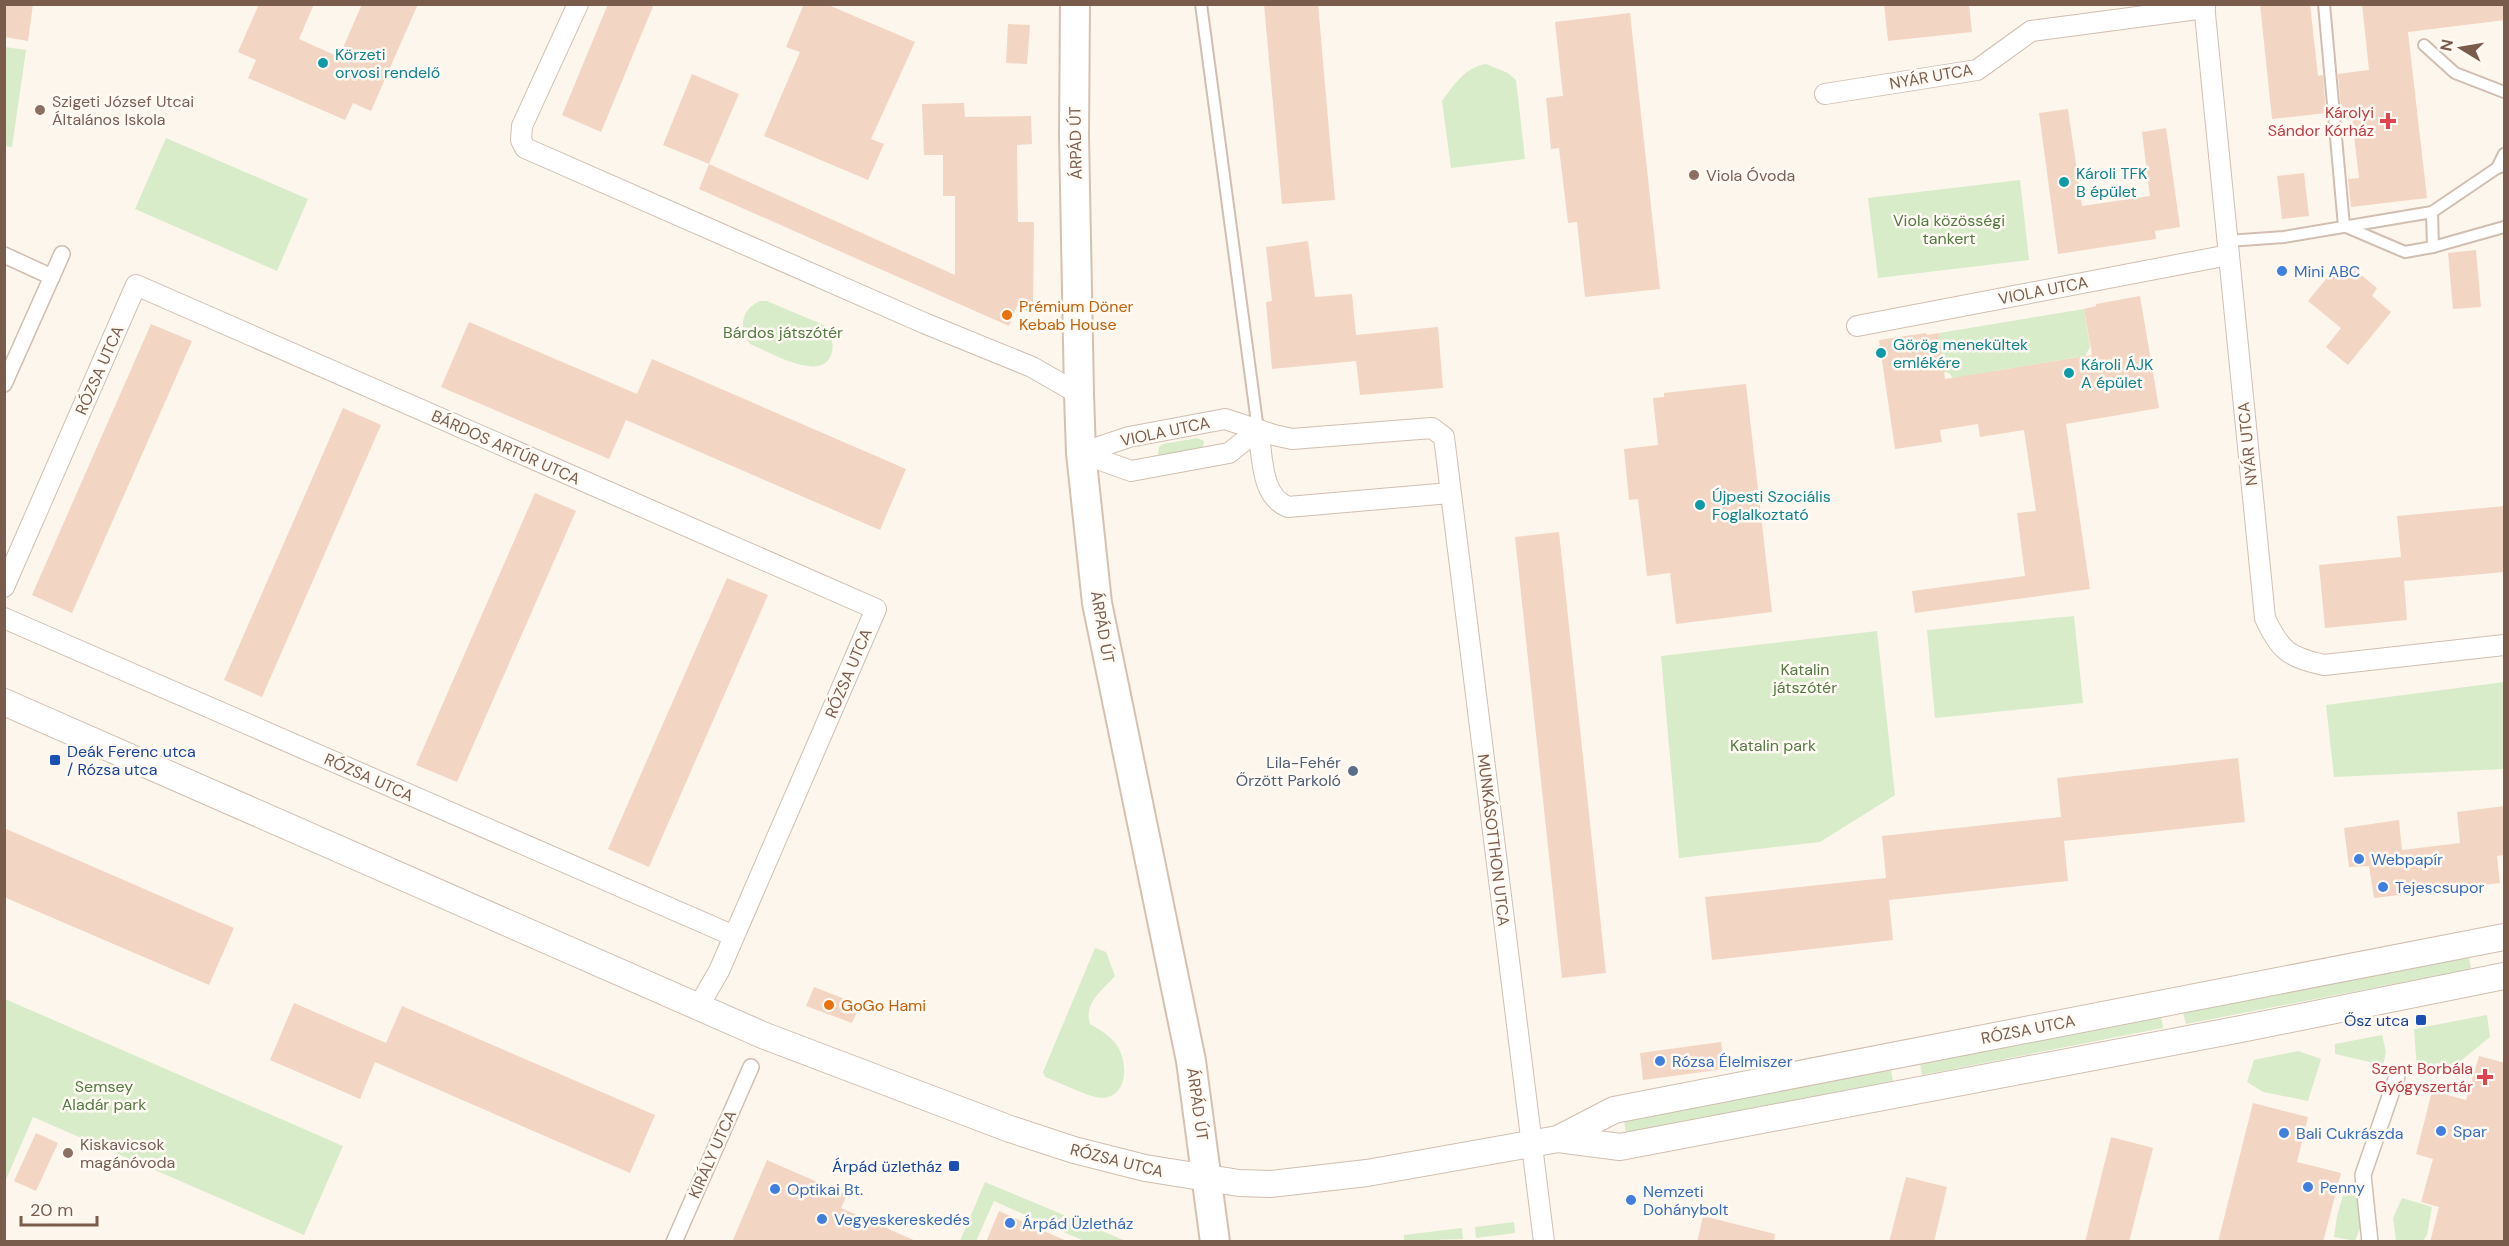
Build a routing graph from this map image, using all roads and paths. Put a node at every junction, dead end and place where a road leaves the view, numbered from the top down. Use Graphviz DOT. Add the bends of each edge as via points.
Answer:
graph roads {
  1 [pos="578,4"];
  2 [pos="1075,4"];
  3 [pos="1201,4"];
  4 [pos="2324,4"];
  5 [pos="2205,6"];
  6 [pos="2424,45"];
  7 [pos="2505,92"];
  8 [pos="1825,94"];
  9 [pos="2505,154"];
  10 [pos="2501,167"];
  11 [pos="2432,212"];
  12 [pos="2344,226"];
  13 [pos="2505,227"];
  14 [pos="2433,247"];
  15 [pos="2228,248"];
  16 [pos="62,254"];
  17 [pos="4,255"];
  18 [pos="52,277"];
  19 [pos="136,285"];
  20 [pos="1857,326"];
  21 [pos="4,384"];
  22 [pos="1079,394"];
  23 [pos="1260,437"];
  24 [pos="1444,437"];
  25 [pos="1081,453"];
  26 [pos="1450,493"];
  27 [pos="4,586"];
  28 [pos="876,609"];
  29 [pos="4,618"];
  30 [pos="2505,645"];
  31 [pos="4,702"];
  32 [pos="734,936"];
  33 [pos="2505,937"];
  34 [pos="2505,976"];
  35 [pos="698,1007"];
  36 [pos="751,1067"];
  37 [pos="2397,1076"];
  38 [pos="1558,1140"];
  39 [pos="1532,1144"];
  40 [pos="1208,1179"];
  41 [pos="674,1242"];
  42 [pos="1215,1242"];
  43 [pos="1544,1242"];
  44 [pos="2370,1242"];
  1 -- 22 [label="street" via="522,126 525,148 1032,367"];
  2 -- 22 [label="main road, ÁRPÁD ÚT"];
  3 -- 23 [label="lane"];
  4 -- 12 [label="lane"];
  5 -- 8 [label="street, NYÁR UTCA" via="2031,31 1977,70"];
  5 -- 15 [label="street, NYÁR UTCA"];
  6 -- 7 [label="lane" via="2455,73"];
  9 -- 10 [label="lane"];
  10 -- 11 [label="lane"];
  11 -- 12 [label="lane"];
  11 -- 14 [label="lane"];
  12 -- 14 [label="lane" via="2405,252"];
  12 -- 15 [label="lane"];
  13 -- 14 [label="lane"];
  15 -- 20 [label="street, VIOLA UTCA"];
  15 -- 30 [label="street, NYÁR UTCA" via="2265,618 2276,641 2300,660 2324,665"];
  16 -- 18 [label="street"];
  17 -- 18 [label="street"];
  18 -- 21 [label="street"];
  19 -- 27 [label="street, RÓZSA UTCA"];
  19 -- 28 [label="street, BÁRDOS ARTÚR UTCA"];
  22 -- 25 [label="main road, ÁRPÁD ÚT"];
  23 -- 24 [label="street, VIOLA UTCA" via="1292,439 1432,428"];
  23 -- 25 [label="street, VIOLA UTCA" via="1225,419 1129,437"];
  23 -- 25 [label="street, VIOLA UTCA" via="1229,453 1131,471"];
  23 -- 26 [label="street" via="1270,493 1288,507"];
  24 -- 26 [label="street, MUNKÁSOTTHON UTCA"];
  25 -- 40 [label="main road, ÁRPÁD ÚT" via="1097,603 1191,1061"];
  26 -- 39 [label="street, MUNKÁSOTTHON UTCA"];
  28 -- 32 [label="street, RÓZSA UTCA"];
  29 -- 32 [label="street, RÓZSA UTCA"];
  31 -- 35 [label="street, RÓZSA UTCA"];
  32 -- 35 [label="street, RÓZSA UTCA"];
  33 -- 38 [label="street, RÓZSA UTCA" via="1614,1110"];
  34 -- 38 [label="street, RÓZSA UTCA" via="1620,1148"];
  35 -- 40 [label="street, RÓZSA UTCA" via="1010,1129 1145,1168"];
  36 -- 41 [label="street, KIRÁLY UTCA"];
  37 -- 44 [label="street" via="2363,1175"];
  38 -- 39 [label="street, RÓZSA UTCA"];
  39 -- 40 [label="street, RÓZSA UTCA" via="1414,1167 1321,1179 1270,1184"];
  39 -- 43 [label="street, MUNKÁSOTTHON UTCA"];
  40 -- 42 [label="main road, ÁRPÁD ÚT"];
}
